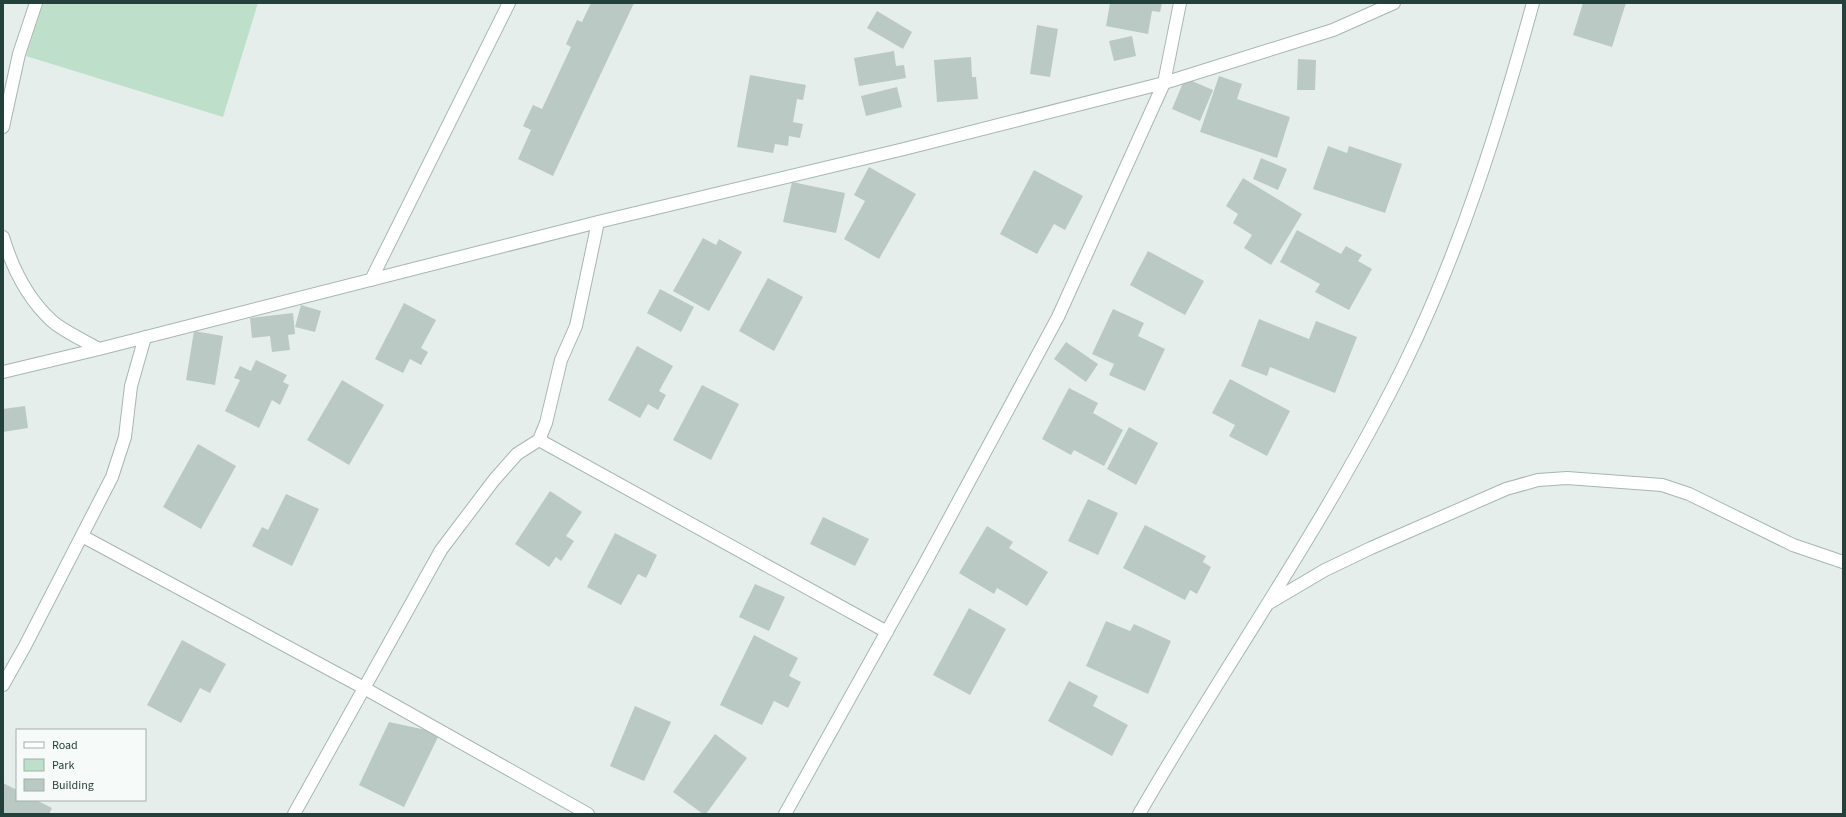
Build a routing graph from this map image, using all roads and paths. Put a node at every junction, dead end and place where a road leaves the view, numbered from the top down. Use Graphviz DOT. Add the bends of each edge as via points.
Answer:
graph roads {
  1 [pos="36,3"];
  2 [pos="509,3"];
  3 [pos="1180,3"];
  4 [pos="1394,3"];
  5 [pos="1533,3"];
  6 [pos="1164,83"];
  7 [pos="3,127"];
  8 [pos="598,222"];
  9 [pos="3,237"];
  10 [pos="371,280"];
  11 [pos="145,337"];
  12 [pos="99,349"];
  13 [pos="3,372"];
  14 [pos="539,440"];
  15 [pos="82,536"];
  16 [pos="1843,562"];
  17 [pos="1266,605"];
  18 [pos="887,632"];
  19 [pos="3,685"];
  20 [pos="364,688"];
  21 [pos="294,814"];
  22 [pos="588,814"];
  23 [pos="785,814"];
  24 [pos="1139,814"];
  1 -- 7 [label="street" via="19,54"];
  2 -- 10 [label="street"];
  3 -- 6 [label="street"];
  4 -- 6 [label="street" via="1333,30"];
  5 -- 17 [label="street" via="1487,160 1430,309 1360,450"];
  6 -- 8 [label="street" via="897,151"];
  6 -- 18 [label="street" via="1058,317"];
  8 -- 10 [label="street"];
  8 -- 14 [label="street" via="576,326 562,360 546,423"];
  9 -- 12 [label="street" via="26,291 52,321"];
  10 -- 11 [label="street"];
  11 -- 12 [label="street"];
  11 -- 15 [label="street" via="131,386 123,443 112,477"];
  12 -- 13 [label="street"];
  14 -- 18 [label="street"];
  14 -- 20 [label="street" via="517,454 499,474 441,550"];
  15 -- 19 [label="street"];
  15 -- 20 [label="street"];
  16 -- 17 [label="street" via="1793,545 1689,494 1662,485 1567,478 1538,480 1506,489 1371,548 1325,570"];
  17 -- 24 [label="street"];
  18 -- 23 [label="street"];
  20 -- 21 [label="street"];
  20 -- 22 [label="street"];
}
